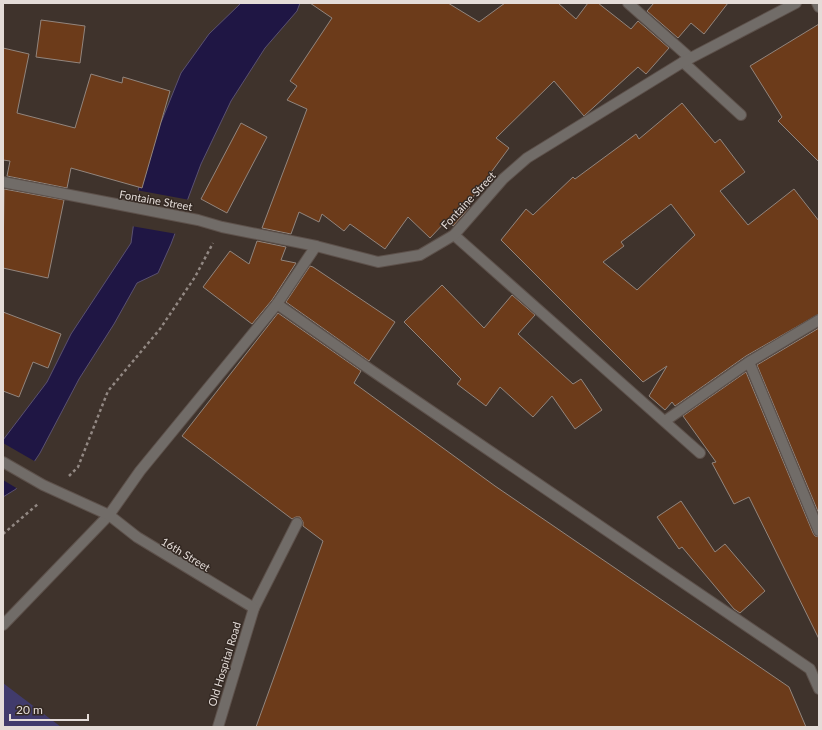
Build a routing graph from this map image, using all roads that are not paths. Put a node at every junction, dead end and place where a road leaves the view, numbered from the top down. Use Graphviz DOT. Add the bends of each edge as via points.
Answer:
graph roads {
  1 [pos="628,3"];
  2 [pos="796,3"];
  3 [pos="817,3"];
  4 [pos="819,7"];
  5 [pos="686,60"];
  6 [pos="741,115"];
  7 [pos="3,182"];
  8 [pos="454,235"];
  9 [pos="316,246"];
  10 [pos="277,304"];
  11 [pos="819,320"];
  12 [pos="749,362"];
  13 [pos="665,420"];
  14 [pos="700,453"];
  15 [pos="3,462"];
  16 [pos="109,515"];
  17 [pos="297,523"];
  18 [pos="819,531"];
  19 [pos="254,608"];
  20 [pos="3,625"];
  21 [pos="819,689"];
  22 [pos="218,727"];
  1 -- 5 [label="street"];
  2 -- 5 [label="street, Fontaine Street"];
  3 -- 4 [label="street"];
  5 -- 6 [label="street"];
  5 -- 8 [label="street, Fontaine Street" via="527,158 503,179"];
  7 -- 9 [label="street, Fontaine Street"];
  8 -- 9 [label="street, Fontaine Street" via="420,255 378,262"];
  8 -- 13 [label="street"];
  9 -- 10 [label="street"];
  10 -- 16 [label="street" via="140,471"];
  10 -- 21 [label="street" via="810,669"];
  11 -- 12 [label="street"];
  12 -- 13 [label="street"];
  12 -- 18 [label="street"];
  13 -- 14 [label="street"];
  15 -- 16 [label="street, 16th Street"];
  16 -- 19 [label="street, 16th Street" via="137,537"];
  16 -- 20 [label="street"];
  17 -- 19 [label="street, Old Hospital Road"];
  19 -- 22 [label="street, Old Hospital Road"];
}
